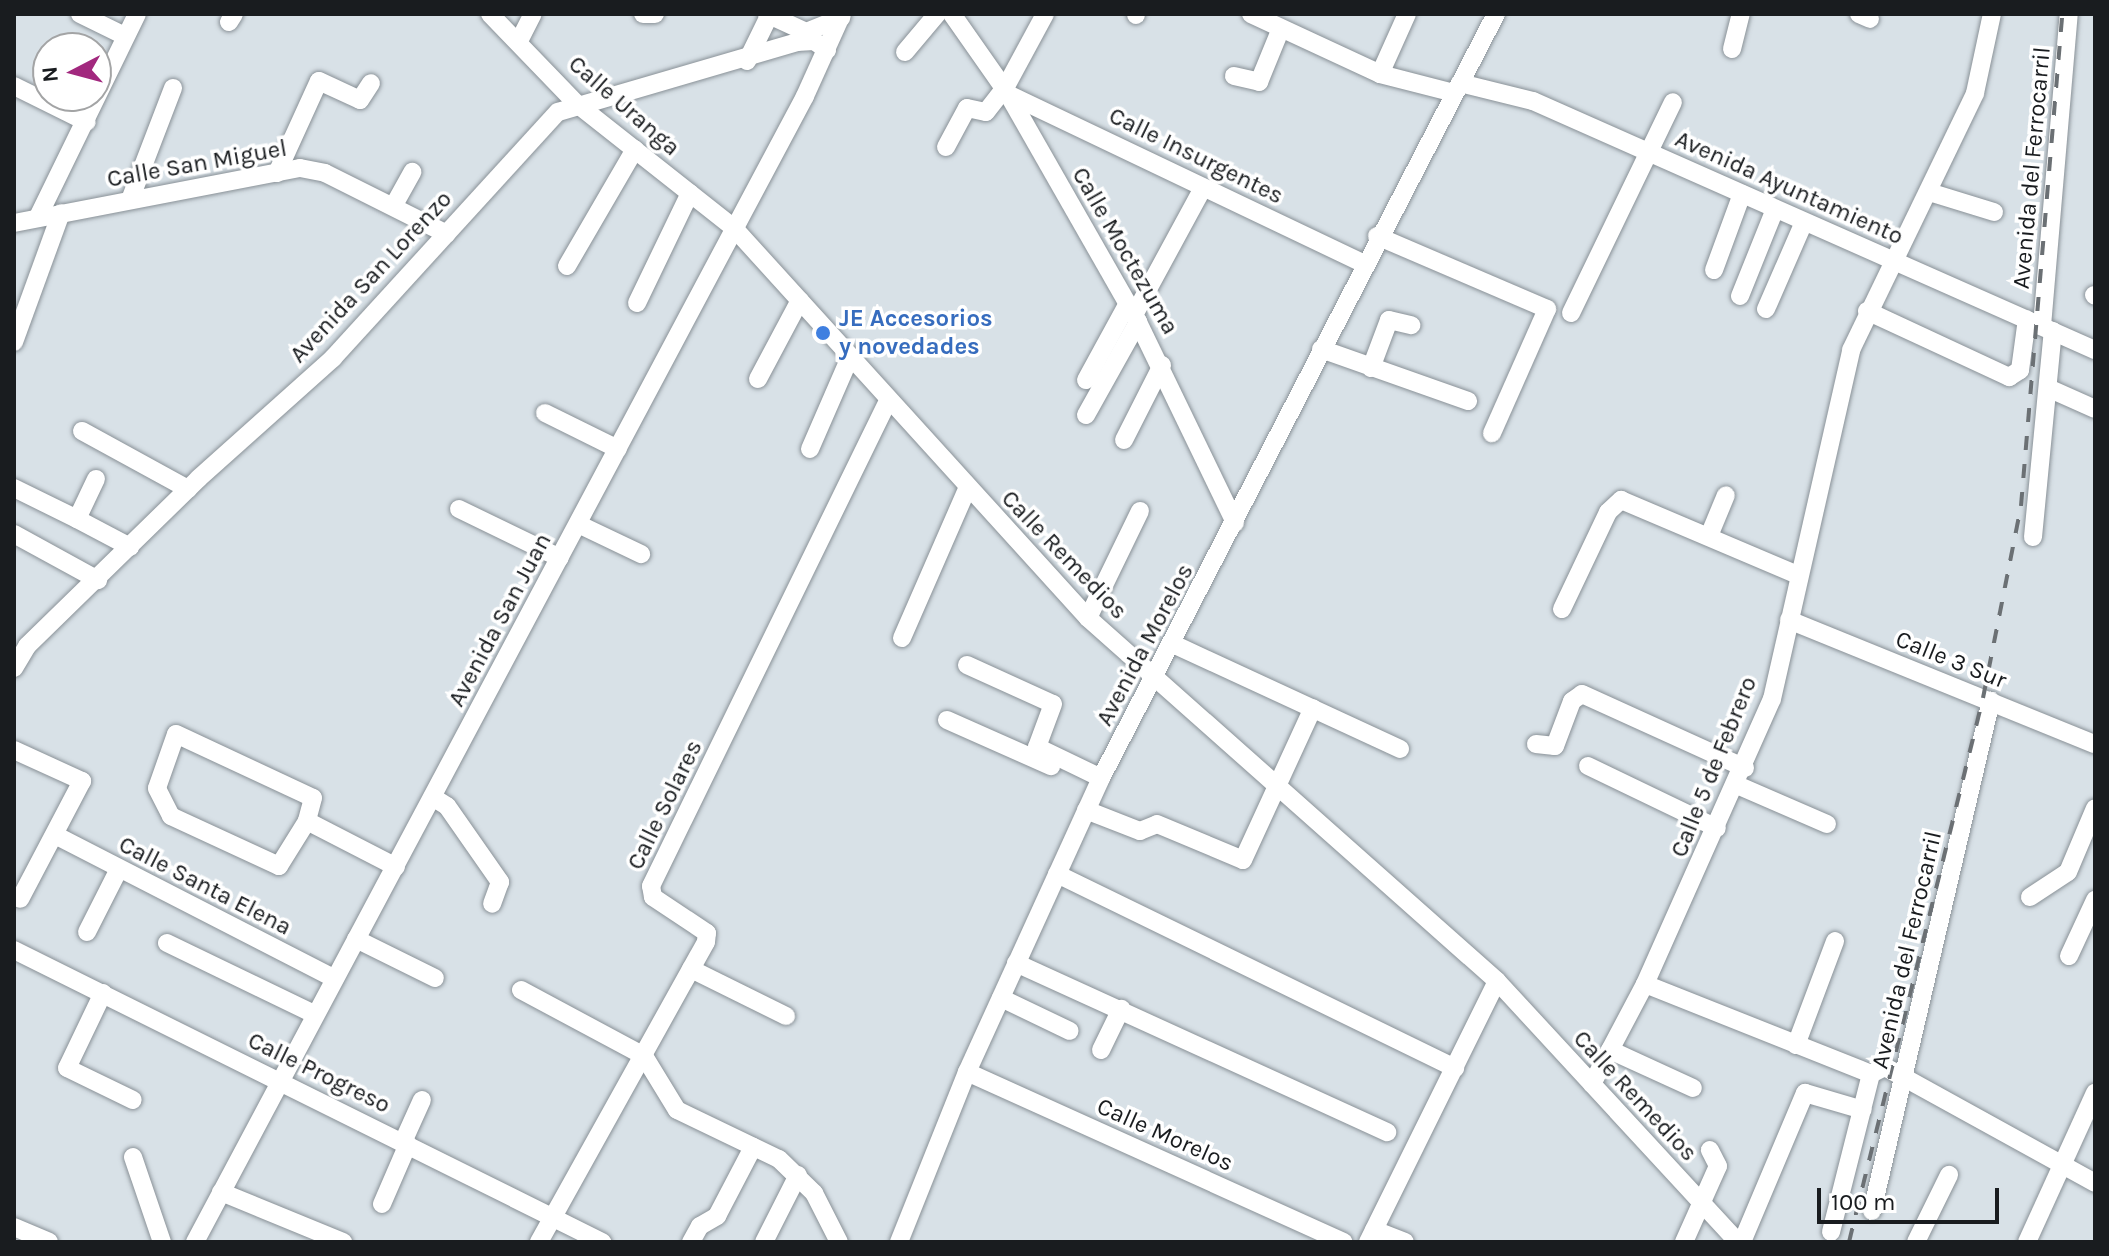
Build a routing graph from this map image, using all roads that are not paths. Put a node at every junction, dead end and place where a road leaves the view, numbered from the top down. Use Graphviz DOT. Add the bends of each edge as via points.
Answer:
graph roads {
  1 [pos="80,14"];
  2 [pos="137,14"];
  3 [pos="490,14"];
  4 [pos="533,14"];
  5 [pos="643,14"];
  6 [pos="655,14"];
  7 [pos="769,14"];
  8 [pos="937,14"];
  9 [pos="952,14"];
  10 [pos="1045,14"];
  11 [pos="1251,14"];
  12 [pos="1407,14"];
  13 [pos="1496,14"];
  14 [pos="1741,14"];
  15 [pos="1992,14"];
  16 [pos="2069,14"];
  17 [pos="841,16"];
  18 [pos="1281,28"];
  19 [pos="125,36"];
  20 [pos="519,41"];
  21 [pos="1732,49"];
  22 [pos="827,50"];
  23 [pos="905,52"];
  24 [pos="747,61"];
  25 [pos="1380,74"];
  26 [pos="1234,76"];
  27 [pos="371,83"];
  28 [pos="14,86"];
  29 [pos="173,88"];
  30 [pos="1457,88"];
  31 [pos="1006,91"];
  32 [pos="1673,102"];
  33 [pos="577,104"];
  34 [pos="87,122"];
  35 [pos="946,147"];
  36 [pos="635,149"];
  37 [pos="1648,153"];
  38 [pos="412,172"];
  39 [pos="277,173"];
  40 [pos="1203,188"];
  41 [pos="1929,192"];
  42 [pos="690,193"];
  43 [pos="1742,194"];
  44 [pos="130,200"];
  45 [pos="394,205"];
  46 [pos="1775,209"];
  47 [pos="1994,212"];
  48 [pos="61,213"];
  49 [pos="38,217"];
  50 [pos="1804,222"];
  51 [pos="14,223"];
  52 [pos="734,228"];
  53 [pos="447,234"];
  54 [pos="1377,236"];
  55 [pos="1893,260"];
  56 [pos="1363,263"];
  57 [pos="567,266"];
  58 [pos="1714,270"];
  59 [pos="1740,296"];
  60 [pos="800,300"];
  61 [pos="637,303"];
  62 [pos="1766,309"];
  63 [pos="1867,311"];
  64 [pos="1571,313"];
  65 [pos="1133,314"];
  66 [pos="1411,325"];
  67 [pos="2041,326"];
  68 [pos="14,342"];
  69 [pos="1321,349"];
  70 [pos="2095,350"];
  71 [pos="850,357"];
  72 [pos="1162,365"];
  73 [pos="1371,368"];
  74 [pos="758,379"];
  75 [pos="1086,380"];
  76 [pos="2048,388"];
  77 [pos="888,401"];
  78 [pos="1468,401"];
  79 [pos="2095,409"];
  80 [pos="545,413"];
  81 [pos="1086,415"];
  82 [pos="82,431"];
  83 [pos="1492,433"];
  84 [pos="1124,440"];
  85 [pos="618,449"];
  86 [pos="810,449"];
  87 [pos="96,479"];
  88 [pos="14,488"];
  89 [pos="188,489"];
  90 [pos="967,489"];
  91 [pos="1726,495"];
  92 [pos="459,509"];
  93 [pos="1140,511"];
  94 [pos="77,519"];
  95 [pos="1235,523"];
  96 [pos="578,524"];
  97 [pos="14,534"];
  98 [pos="1709,536"];
  99 [pos="2033,537"];
  100 [pos="130,547"];
  101 [pos="641,554"];
  102 [pos="560,558"];
  103 [pos="1798,575"];
  104 [pos="98,580"];
  105 [pos="1562,609"];
  106 [pos="1088,618"];
  107 [pos="1789,620"];
  108 [pos="902,638"];
  109 [pos="1173,644"];
  110 [pos="967,665"];
  111 [pos="14,668"];
  112 [pos="1154,681"];
  113 [pos="1991,701"];
  114 [pos="1313,708"];
  115 [pos="947,720"];
  116 [pos="1536,744"];
  117 [pos="2095,744"];
  118 [pos="1400,749"];
  119 [pos="14,750"];
  120 [pos="1588,766"];
  121 [pos="1745,768"];
  122 [pos="1099,783"];
  123 [pos="1279,784"];
  124 [pos="1737,785"];
  125 [pos="434,798"];
  126 [pos="2095,808"];
  127 [pos="1086,810"];
  128 [pos="307,821"];
  129 [pos="1827,824"];
  130 [pos="1717,828"];
  131 [pos="55,835"];
  132 [pos="396,867"];
  133 [pos="119,869"];
  134 [pos="1057,874"];
  135 [pos="2030,897"];
  136 [pos="20,899"];
  137 [pos="2095,900"];
  138 [pos="492,904"];
  139 [pos="87,932"];
  140 [pos="356,939"];
  141 [pos="1835,941"];
  142 [pos="167,943"];
  143 [pos="14,950"];
  144 [pos="2069,956"];
  145 [pos="1016,963"];
  146 [pos="691,969"];
  147 [pos="333,978"];
  148 [pos="435,978"];
  149 [pos="1497,981"];
  150 [pos="1645,984"];
  151 [pos="521,990"];
  152 [pos="103,993"];
  153 [pos="1001,998"];
  154 [pos="1121,1009"];
  155 [pos="314,1014"];
  156 [pos="786,1016"];
  157 [pos="1070,1031"];
  158 [pos="1796,1045"];
  159 [pos="1101,1050"];
  160 [pos="1610,1050"];
  161 [pos="644,1056"];
  162 [pos="1455,1068"];
  163 [pos="967,1072"];
  164 [pos="1871,1074"];
  165 [pos="1901,1075"];
  166 [pos="279,1080"];
  167 [pos="1592,1084"];
  168 [pos="1693,1088"];
  169 [pos="2095,1093"];
  170 [pos="133,1100"];
  171 [pos="422,1100"];
  172 [pos="1863,1110"];
  173 [pos="1387,1132"];
  174 [pos="406,1143"];
  175 [pos="753,1147"];
  176 [pos="1710,1150"];
  177 [pos="133,1157"];
  178 [pos="2063,1163"];
  179 [pos="798,1175"];
  180 [pos="1949,1175"];
  181 [pos="2095,1183"];
  182 [pos="221,1192"];
  183 [pos="382,1204"];
  184 [pos="1701,1204"];
  185 [pos="1872,1211"];
  186 [pos="552,1215"];
  187 [pos="14,1227"];
  188 [pos="1831,1232"];
  189 [pos="1371,1236"];
  190 [pos="49,1242"];
  191 [pos="162,1242"];
  192 [pos="195,1242"];
  193 [pos="343,1242"];
  194 [pos="539,1242"];
  195 [pos="602,1242"];
  196 [pos="691,1242"];
  197 [pos="764,1242"];
  198 [pos="839,1242"];
  199 [pos="899,1242"];
  200 [pos="1343,1242"];
  201 [pos="1405,1242"];
  202 [pos="1684,1242"];
  203 [pos="1740,1242"];
  204 [pos="1916,1242"];
  205 [pos="2027,1242"];
  1 -- 19 [label="street"];
  2 -- 19 [label="street"];
  3 -- 20 [label="street, Calle Uranga"];
  4 -- 20 [label="street"];
  5 -- 6 [label="street"];
  7 -- 17 [label="street" via="798,31 814,31"];
  7 -- 24 [label="street"];
  8 -- 23 [label="street"];
  9 -- 31 [label="street, Calle Moctezuma"];
  10 -- 31 [label="street"];
  11 -- 18 [label="street, Avenida Ayuntamiento"];
  12 -- 25 [label="street"];
  13 -- 30 [label="street, Avenida Morelos"];
  14 -- 21 [label="street"];
  15 -- 41 [label="street, Calle 5 de Febrero" via="1975,93"];
  16 -- 67 [label="street, Avenida del Ferrocarril"];
  17 -- 22 [label="street, Avenida San Juan"];
  18 -- 25 [label="street, Avenida Ayuntamiento"];
  18 -- 26 [label="street" via="1259,82"];
  19 -- 34 [label="street"];
  20 -- 33 [label="street, Calle Uranga"];
  22 -- 24 [label="street, Avenida San Lorenzo" via="806,40"];
  22 -- 52 [label="street, Avenida San Juan"];
  24 -- 33 [label="street, Avenida San Lorenzo"];
  25 -- 30 [label="street, Avenida Ayuntamiento"];
  27 -- 39 [label="street" via="360,100 319,81"];
  28 -- 34 [label="street"];
  29 -- 44 [label="street"];
  30 -- 37 [label="street, Avenida Ayuntamiento" via="1533,101"];
  30 -- 54 [label="street, Avenida Morelos"];
  31 -- 35 [label="street" via="986,112 967,108"];
  31 -- 40 [label="street, Calle Insurgentes"];
  31 -- 65 [label="street, Calle Moctezuma"];
  32 -- 37 [label="street"];
  33 -- 36 [label="street, Calle Uranga"];
  33 -- 53 [label="street, Avenida San Lorenzo" via="544,124"];
  34 -- 49 [label="street"];
  36 -- 42 [label="street, Calle Uranga"];
  36 -- 57 [label="street"];
  37 -- 43 [label="street, Avenida Ayuntamiento"];
  37 -- 64 [label="street"];
  38 -- 45 [label="street"];
  39 -- 44 [label="street, Calle San Miguel"];
  39 -- 45 [label="street, Calle San Miguel" via="325,173"];
  40 -- 56 [label="street, Calle Insurgentes"];
  40 -- 65 [label="street"];
  41 -- 47 [label="street"];
  41 -- 55 [label="street, Calle 5 de Febrero"];
  42 -- 52 [label="street, Calle Uranga"];
  42 -- 61 [label="street"];
  43 -- 46 [label="street, Avenida Ayuntamiento"];
  43 -- 58 [label="street"];
  44 -- 48 [label="street, Calle San Miguel"];
  45 -- 53 [label="street, Calle San Miguel"];
  46 -- 50 [label="street, Avenida Ayuntamiento"];
  46 -- 59 [label="street"];
  48 -- 49 [label="street, Calle San Miguel"];
  48 -- 68 [label="street"];
  49 -- 51 [label="street, Calle San Miguel"];
  50 -- 55 [label="street, Avenida Ayuntamiento"];
  50 -- 62 [label="street"];
  52 -- 60 [label="street, Calle Remedios"];
  52 -- 85 [label="street, Avenida San Juan"];
  53 -- 89 [label="street, Avenida San Lorenzo" via="333,358"];
  54 -- 56 [label="street, Avenida Morelos"];
  54 -- 83 [label="street" via="1547,309"];
  55 -- 63 [label="street, Calle 5 de Febrero"];
  55 -- 67 [label="street, Avenida Ayuntamiento"];
  56 -- 69 [label="street, Avenida Morelos"];
  60 -- 71 [label="street, Calle Remedios"];
  60 -- 74 [label="street"];
  63 -- 67 [label="street" via="2009,377 2020,370"];
  63 -- 103 [label="street, Calle 5 de Febrero" via="1847,362"];
  65 -- 72 [label="street, Calle Moctezuma"];
  65 -- 75 [label="street"];
  65 -- 81 [label="street"];
  66 -- 73 [label="street" via="1389,320"];
  67 -- 70 [label="street, Avenida Ayuntamiento"];
  67 -- 76 [label="street, Avenida del Ferrocarril"];
  69 -- 73 [label="street"];
  69 -- 95 [label="street, Avenida Morelos"];
  71 -- 77 [label="street, Calle Remedios"];
  71 -- 86 [label="street"];
  72 -- 84 [label="street"];
  72 -- 95 [label="street, Calle Moctezuma"];
  73 -- 78 [label="street"];
  76 -- 79 [label="street"];
  76 -- 99 [label="street, Avenida del Ferrocarril"];
  77 -- 90 [label="street, Calle Remedios"];
  77 -- 146 [label="street, Calle Solares" via="651,886 653,897 707,933"];
  80 -- 85 [label="street"];
  82 -- 89 [label="street"];
  85 -- 96 [label="street, Avenida San Juan"];
  87 -- 94 [label="street"];
  88 -- 94 [label="street"];
  89 -- 100 [label="street, Avenida San Lorenzo"];
  90 -- 106 [label="street, Calle Remedios"];
  90 -- 108 [label="street"];
  91 -- 98 [label="street"];
  92 -- 102 [label="street"];
  93 -- 106 [label="street"];
  94 -- 100 [label="street"];
  95 -- 109 [label="street, Avenida Morelos"];
  96 -- 101 [label="street"];
  96 -- 102 [label="street, Avenida San Juan"];
  97 -- 104 [label="street"];
  98 -- 103 [label="street"];
  98 -- 105 [label="street" via="1621,500 1608,512"];
  100 -- 104 [label="street, Avenida San Lorenzo"];
  102 -- 125 [label="street, Avenida San Juan"];
  103 -- 107 [label="street, Calle 5 de Febrero"];
  104 -- 111 [label="street, Avenida San Lorenzo" via="27,646"];
  106 -- 112 [label="street, Calle Remedios"];
  107 -- 113 [label="street, Calle 3 Sur"];
  107 -- 121 [label="street, Calle 5 de Febrero" via="1772,699"];
  109 -- 112 [label="street, Avenida Morelos"];
  109 -- 114 [label="street"];
  110 -- 122 [label="street" via="1048,701 1053,709 1037,747"];
  112 -- 122 [label="street, Avenida Morelos"];
  112 -- 123 [label="street, Calle Remedios"];
  113 -- 117 [label="street, Calle 3 Sur"];
  113 -- 165 [label="street, Avenida del Ferrocarril"];
  114 -- 118 [label="street"];
  114 -- 123 [label="street"];
  115 -- 122 [label="street"];
  116 -- 121 [label="street" via="1558,743 1575,697 1582,694"];
  119 -- 131 [label="street" via="82,781"];
  120 -- 130 [label="street"];
  121 -- 124 [label="street, Calle 5 de Febrero"];
  122 -- 127 [label="street, Avenida Morelos"];
  123 -- 127 [label="street" via="1247,855 1237,862 1157,824 1140,831"];
  123 -- 149 [label="street, Calle Remedios"];
  124 -- 129 [label="street"];
  124 -- 130 [label="street, Calle 5 de Febrero"];
  125 -- 132 [label="street, Avenida San Juan"];
  125 -- 138 [label="street" via="447,806 500,882"];
  126 -- 135 [label="street" via="2068,872"];
  127 -- 134 [label="street, Avenida Morelos"];
  128 -- 128 [label="street" via="313,798 176,734 157,788 171,816 279,866"];
  128 -- 132 [label="street"];
  130 -- 150 [label="street, Calle 5 de Febrero"];
  131 -- 133 [label="street, Calle Santa Elena"];
  131 -- 136 [label="street"];
  132 -- 140 [label="street, Avenida San Juan"];
  133 -- 139 [label="street"];
  133 -- 147 [label="street, Calle Santa Elena"];
  134 -- 145 [label="street, Avenida Morelos"];
  134 -- 162 [label="street"];
  137 -- 144 [label="street"];
  140 -- 147 [label="street, Avenida San Juan"];
  140 -- 148 [label="street"];
  141 -- 158 [label="street"];
  142 -- 155 [label="street"];
  143 -- 152 [label="street, Calle Progreso"];
  145 -- 153 [label="street, Avenida Morelos"];
  145 -- 154 [label="street"];
  146 -- 156 [label="street"];
  146 -- 161 [label="street, Calle Solares"];
  147 -- 155 [label="street, Avenida San Juan"];
  149 -- 162 [label="street"];
  149 -- 167 [label="street, Calle Remedios"];
  150 -- 158 [label="street"];
  150 -- 160 [label="street, Calle 5 de Febrero"];
  151 -- 161 [label="street"];
  152 -- 166 [label="street, Calle Progreso"];
  152 -- 170 [label="street" via="67,1068"];
  153 -- 157 [label="street"];
  153 -- 163 [label="street, Avenida Morelos"];
  154 -- 159 [label="street"];
  154 -- 173 [label="street"];
  155 -- 166 [label="street, Avenida San Juan"];
  158 -- 164 [label="street"];
  160 -- 167 [label="street, Calle 5 de Febrero"];
  160 -- 168 [label="street"];
  161 -- 175 [label="street" via="677,1110"];
  161 -- 186 [label="street, Calle Solares"];
  162 -- 189 [label="street"];
  163 -- 199 [label="street, Avenida Morelos"];
  163 -- 200 [label="street, Calle Morelos"];
  164 -- 165 [label="street" via="1885,1067"];
  164 -- 172 [label="street"];
  165 -- 178 [label="street"];
  165 -- 185 [label="street, Avenida del Ferrocarril"];
  166 -- 174 [label="street, Calle Progreso"];
  166 -- 182 [label="street, Avenida San Juan"];
  167 -- 184 [label="street, Calle Remedios"];
  169 -- 178 [label="street"];
  171 -- 174 [label="street"];
  172 -- 188 [label="street"];
  172 -- 203 [label="street, Calle Remedios" via="1812,1090 1805,1093"];
  174 -- 183 [label="street"];
  174 -- 186 [label="street, Calle Progreso"];
  175 -- 179 [label="street"];
  175 -- 196 [label="street" via="717,1216 700,1226"];
  176 -- 184 [label="street" via="1718,1166"];
  177 -- 191 [label="street"];
  178 -- 181 [label="street"];
  178 -- 205 [label="street"];
  179 -- 197 [label="street"];
  179 -- 198 [label="street"];
  180 -- 204 [label="street"];
  182 -- 192 [label="street, Avenida San Juan"];
  182 -- 193 [label="street"];
  184 -- 202 [label="street"];
  184 -- 203 [label="street, Calle Remedios"];
  186 -- 194 [label="street, Calle Solares"];
  186 -- 195 [label="street, Calle Progreso"];
  187 -- 190 [label="street"];
  189 -- 201 [label="street"];
}
